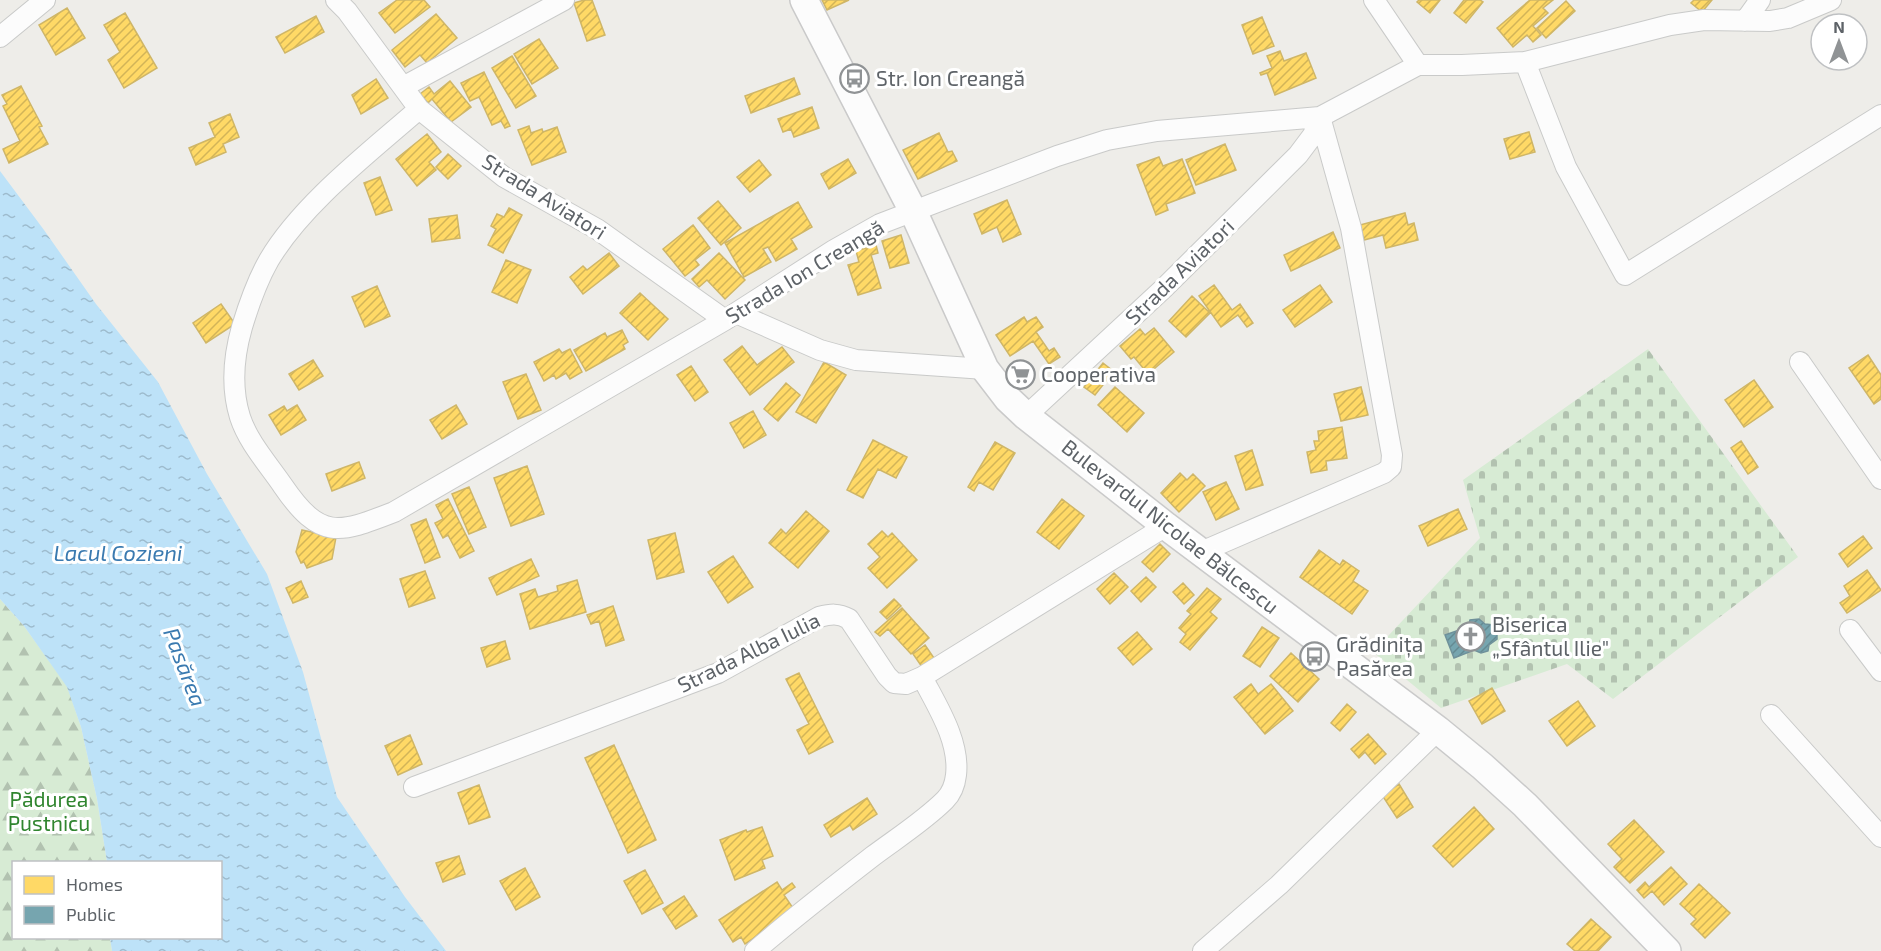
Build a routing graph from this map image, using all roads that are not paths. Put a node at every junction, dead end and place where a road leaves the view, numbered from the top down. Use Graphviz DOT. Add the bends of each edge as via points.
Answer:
graph roads {
  1 [pos="45,0"];
  2 [pos="564,0"];
  3 [pos="804,0"];
  4 [pos="1374,0"];
  5 [pos="1760,0"];
  6 [pos="1831,0"];
  7 [pos="348,4"];
  8 [pos="1745,21"];
  9 [pos="0,37"];
  10 [pos="1526,62"];
  11 [pos="1418,64"];
  12 [pos="404,87"];
  13 [pos="419,109"];
  14 [pos="1881,115"];
  15 [pos="1320,117"];
  16 [pos="913,211"];
  17 [pos="730,317"];
  18 [pos="1800,362"];
  19 [pos="985,369"];
  20 [pos="1026,416"];
  21 [pos="1881,479"];
  22 [pos="1166,526"];
  23 [pos="1202,552"];
  24 [pos="1850,630"];
  25 [pos="1881,671"];
  26 [pos="922,676"];
  27 [pos="1771,715"];
  28 [pos="1438,730"];
  29 [pos="414,788"];
  30 [pos="1881,837"];
  31 [pos="755,951"];
  32 [pos="1203,951"];
  33 [pos="1667,951"];
  1 -- 9 [label="street"];
  2 -- 12 [label="street"];
  3 -- 16 [label="main road, Bulevardul Nicolae Bălcescu"];
  4 -- 11 [label="street"];
  5 -- 8 [label="street"];
  6 -- 8 [label="street" via="1788,18"];
  7 -- 12 [label="street, Strada Aviatori"];
  8 -- 10 [label="street" via="1704,20 1670,25"];
  10 -- 11 [label="street"];
  10 -- 14 [label="street" via="1566,167 1625,275"];
  11 -- 15 [label="street, Strada Ion Creangă"];
  12 -- 13 [label="street, Strada Aviatori"];
  13 -- 17 [label="street, Strada Aviatori" via="504,177 597,229"];
  13 -- 17 [label="street, Strada Ion Creangă" via="299,219 270,260 251,298 238,343 234,386 240,417 296,505 313,521 333,528 354,528 394,512"];
  15 -- 16 [label="street, Strada Ion Creangă" via="1157,131 1107,140"];
  15 -- 20 [label="street, Strada Aviatori" via="1298,155 1164,288"];
  15 -- 23 [label="street" via="1351,228 1392,455 1390,467"];
  16 -- 17 [label="street, Strada Ion Creangă" via="834,250"];
  16 -- 19 [label="main road, Bulevardul Nicolae Bălcescu"];
  17 -- 19 [label="street, Strada Aviatori" via="856,360"];
  18 -- 21 [label="street"];
  19 -- 20 [label="main road, Bulevardul Nicolae Bălcescu"];
  20 -- 22 [label="main road, Bulevardul Nicolae Bălcescu"];
  22 -- 23 [label="main road, Bulevardul Nicolae Bălcescu"];
  22 -- 26 [label="street, Strada Alba Iulia"];
  23 -- 28 [label="main road, Bulevardul Nicolae Bălcescu"];
  24 -- 25 [label="street"];
  26 -- 29 [label="street, Strada Alba Iulia" via="906,684 894,683 849,619 831,614 718,673"];
  26 -- 31 [label="street" via="949,732 955,755 956,775 946,799"];
  27 -- 30 [label="street"];
  28 -- 32 [label="street" via="1279,885"];
  28 -- 33 [label="main road, Bulevardul Nicolae Bălcescu" via="1525,805"];
}
